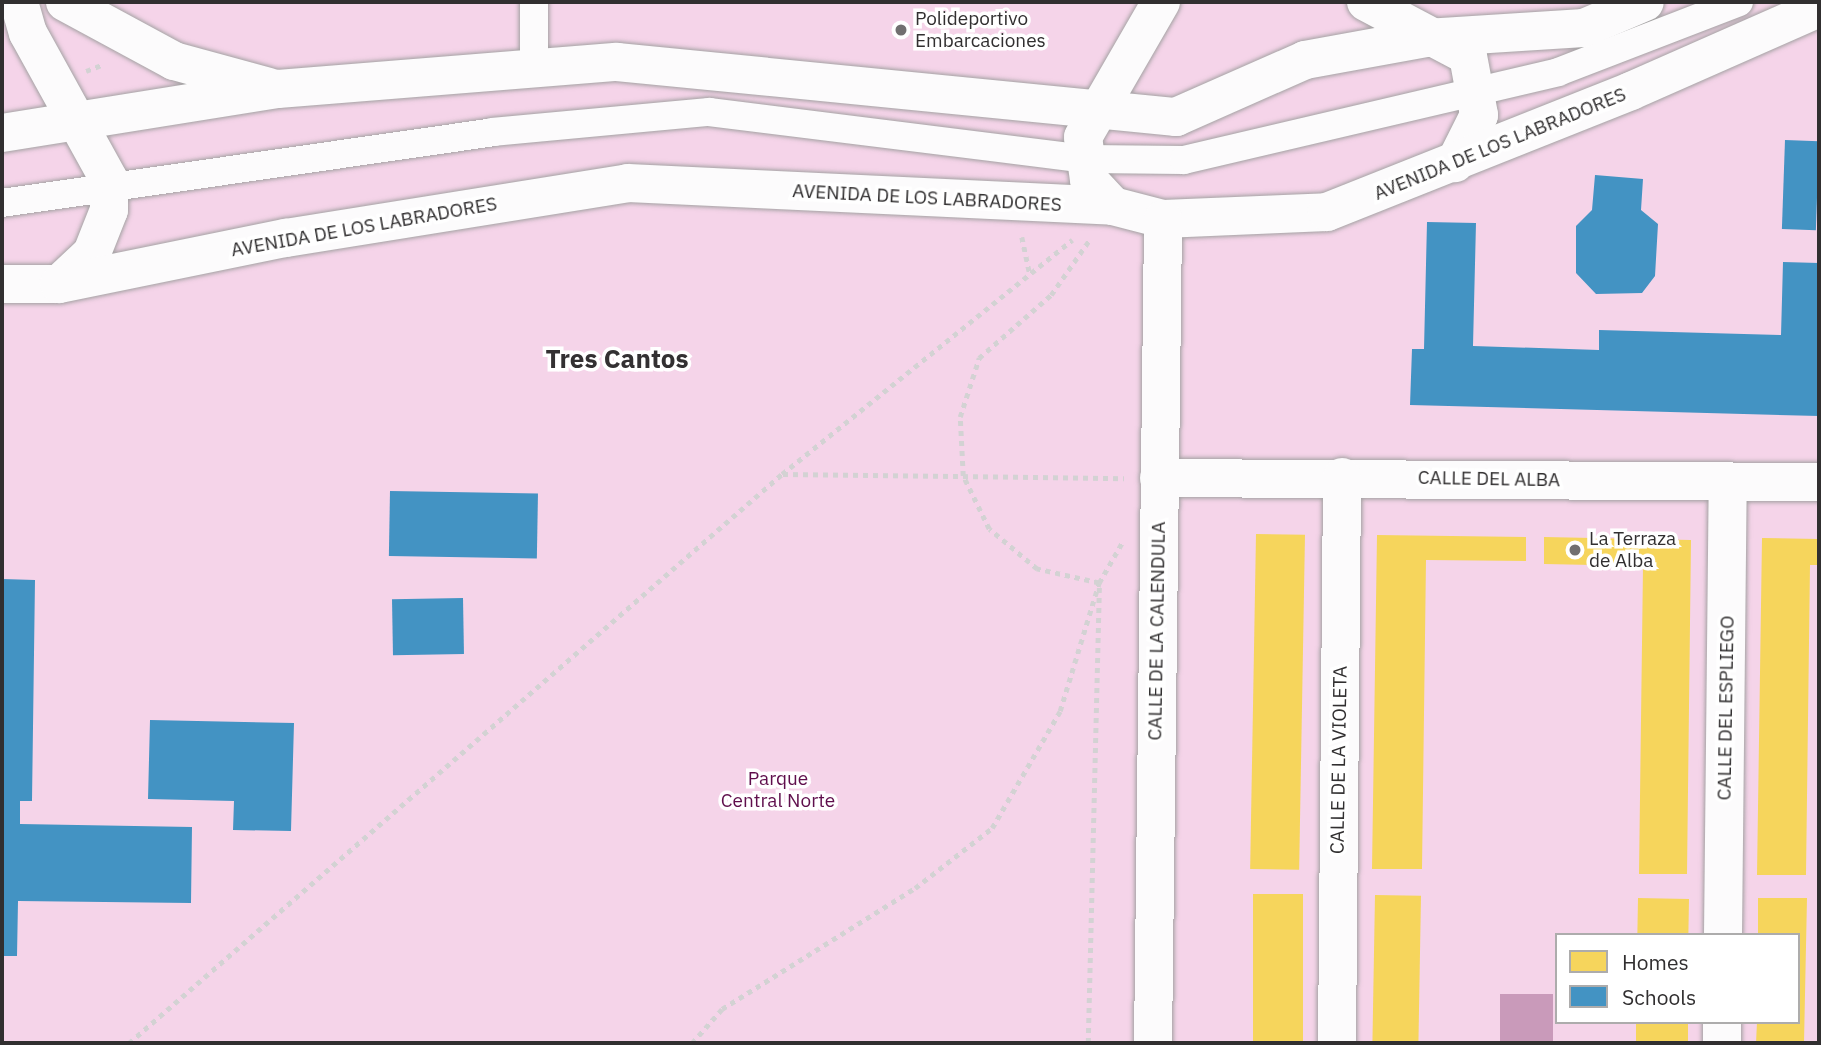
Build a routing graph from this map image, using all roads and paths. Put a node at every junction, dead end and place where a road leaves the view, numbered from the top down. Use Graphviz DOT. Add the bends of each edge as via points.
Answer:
graph roads {
  1 [pos="19,2"];
  2 [pos="65,2"];
  3 [pos="534,2"];
  4 [pos="1161,2"];
  5 [pos="1366,2"];
  6 [pos="1646,2"];
  7 [pos="1739,2"];
  8 [pos="1819,8"];
  9 [pos="1426,38"];
  10 [pos="534,66"];
  11 [pos="278,89"];
  12 [pos="1475,93"];
  13 [pos="1093,112"];
  14 [pos="76,126"];
  15 [pos="2,133"];
  16 [pos="1087,159"];
  17 [pos="1455,163"];
  18 [pos="109,191"];
  19 [pos="2,203"];
  20 [pos="1113,206"];
  21 [pos="1163,219"];
  22 [pos="2,284"];
  23 [pos="59,284"];
  24 [pos="782,474"];
  25 [pos="963,476"];
  26 [pos="1342,477"];
  27 [pos="1159,478"];
  28 [pos="1728,481"];
  29 [pos="1819,482"];
  30 [pos="1126,537"];
  31 [pos="1099,583"];
  32 [pos="1723,933"];
  33 [pos="1722,1024"];
  34 [pos="129,1043"];
  35 [pos="692,1043"];
  36 [pos="1088,1043"];
  37 [pos="1153,1043"];
  38 [pos="1337,1043"];
  39 [pos="1722,1043"];
  1 -- 14 [label="street" via="28,33"];
  2 -- 11 [label="street" via="174,61"];
  3 -- 10 [label="street"];
  4 -- 13 [label="street"];
  5 -- 9 [label="street"];
  6 -- 9 [label="street" via="1584,28"];
  7 -- 12 [label="street" via="1644,43"];
  8 -- 17 [label="street, AVENIDA DE LOS LABRADORES"];
  9 -- 12 [label="street" via="1468,56"];
  9 -- 13 [label="street" via="1306,60 1176,117"];
  10 -- 11 [label="street"];
  10 -- 13 [label="street" via="617,62 823,78"];
  11 -- 14 [label="street"];
  12 -- 16 [label="street" via="1184,160"];
  12 -- 17 [label="street" via="1479,115"];
  13 -- 16 [label="street" via="1083,137"];
  14 -- 15 [label="street"];
  14 -- 18 [label="street" via="109,180"];
  16 -- 18 [label="street" via="709,113 492,132"];
  16 -- 20 [label="street" via="1089,180"];
  17 -- 21 [label="street, AVENIDA DE LOS LABRADORES" via="1327,212"];
  18 -- 19 [label="street"];
  18 -- 23 [label="street" via="92,253"];
  20 -- 21 [label="street, AVENIDA DE LOS LABRADORES"];
  20 -- 23 [label="street, AVENIDA DE LOS LABRADORES" via="628,183 294,237"];
  20 -- 24 [label="path"];
  20 -- 25 [label="path" via="1051,295 979,358 960,417"];
  21 -- 27 [label="street, CALLE DE LA CALENDULA"];
  22 -- 23 [label="street, AVENIDA DE LOS LABRADORES"];
  24 -- 25 [label="path"];
  24 -- 34 [label="path"];
  25 -- 27 [label="path"];
  25 -- 31 [label="path" via="989,529 1037,569"];
  26 -- 27 [label="street, CALLE DEL ALBA"];
  26 -- 28 [label="street, CALLE DEL ALBA"];
  26 -- 38 [label="street, CALLE DE LA VIOLETA"];
  27 -- 37 [label="street, CALLE DE LA CALENDULA"];
  28 -- 29 [label="street, CALLE DEL ALBA"];
  28 -- 32 [label="street, CALLE DEL ESPLIEGO"];
  30 -- 31 [label="path"];
  31 -- 35 [label="path" via="1060,711 992,828 915,888 722,1009"];
  31 -- 36 [label="path"];
  33 -- 39 [label="street"];
}
